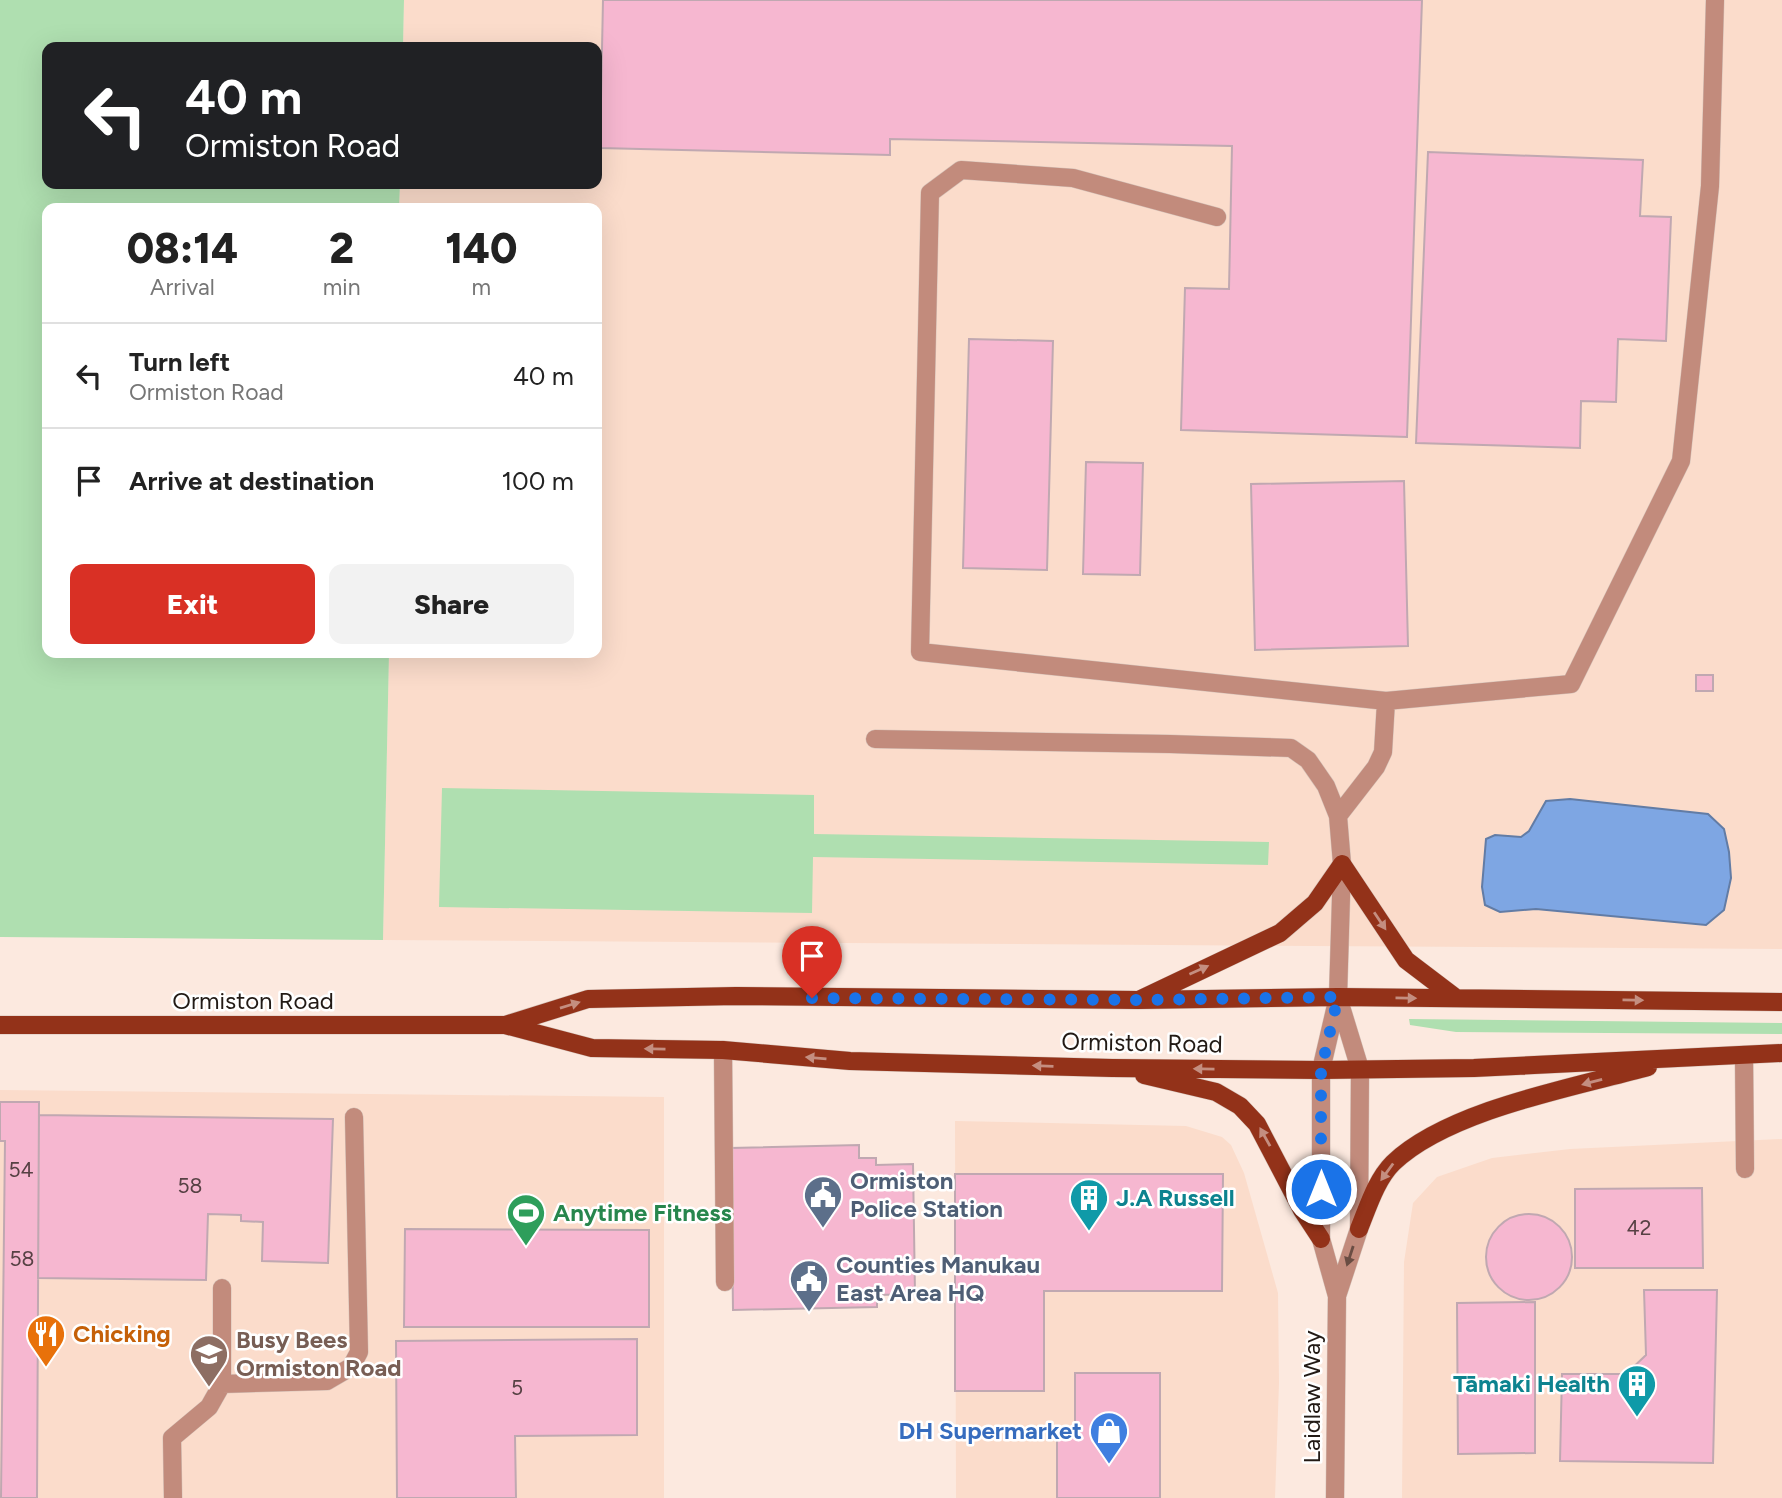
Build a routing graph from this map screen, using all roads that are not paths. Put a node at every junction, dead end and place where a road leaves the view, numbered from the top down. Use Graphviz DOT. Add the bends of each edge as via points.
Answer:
graph roads {
  1 [pos="1715,0"];
  2 [pos="1217,217"];
  3 [pos="1385,701"];
  4 [pos="875,739"];
  5 [pos="1338,816"];
  6 [pos="1342,864"];
  7 [pos="1338,997"];
  8 [pos="1456,998"];
  9 [pos="1138,1000"];
  10 [pos="1782,1002"];
  11 [pos="0,1025"];
  12 [pos="505,1025"];
  13 [pos="723,1051"];
  14 [pos="1782,1053"];
  15 [pos="1744,1055"];
  16 [pos="1682,1059"];
  17 [pos="1112,1068"];
  18 [pos="1360,1069"];
  19 [pos="1321,1070"];
  20 [pos="354,1117"];
  21 [pos="1745,1169"];
  22 [pos="1359,1229"];
  23 [pos="1321,1239"];
  24 [pos="725,1282"];
  25 [pos="222,1288"];
  26 [pos="1337,1296"];
  27 [pos="222,1384"];
  28 [pos="173,1498"];
  29 [pos="1335,1498"];
  1 -- 3 [label="street" via="1710,186 1681,461 1571,684"];
  2 -- 3 [label="street" via="1073,177 961,170 930,192 920,652"];
  3 -- 5 [label="street" via="1383,752"];
  4 -- 5 [label="street" via="1291,748 1318,774"];
  5 -- 6 [label="street"];
  6 -- 7 [label="street"];
  6 -- 8 [label="main road, one-way" via="1406,960"];
  9 -- 6 [label="main road, one-way" via="1280,933 1315,903"];
  7 -- 8 [label="main road, Ormiston Road, one-way"];
  7 -- 9 [label="main road, Ormiston Road"];
  7 -- 18 [label="street, Laidlaw Way"];
  7 -- 19 [label="street, Laidlaw Way"];
  8 -- 10 [label="main road, Ormiston Road, one-way"];
  12 -- 9 [label="main road, Ormiston Road, one-way" via="587,999"];
  11 -- 12 [label="main road, Ormiston Road"];
  13 -- 12 [label="main road, Ormiston Road, one-way" via="592,1048"];
  17 -- 13 [label="main road, Ormiston Road, one-way" via="850,1061"];
  13 -- 24 [label="street"];
  14 -- 15 [label="main road, Ormiston Road"];
  15 -- 16 [label="main road, Ormiston Road"];
  15 -- 21 [label="street"];
  16 -- 18 [label="main road, Ormiston Road"];
  16 -- 22 [label="main road, one-way" via="1483,1113 1422,1140 1392,1164 1374,1191"];
  19 -- 17 [label="main road, Ormiston Road, one-way"];
  23 -- 17 [label="main road, one-way" via="1257,1124 1240,1106 1216,1092"];
  18 -- 19 [label="main road, Ormiston Road"];
  18 -- 22 [label="street, Laidlaw Way"];
  19 -- 23 [label="street, Laidlaw Way"];
  20 -- 27 [label="street" via="359,1352 351,1367 327,1381"];
  22 -- 26 [label="street, Laidlaw Way, one-way"];
  23 -- 26 [label="street, Laidlaw Way"];
  25 -- 27 [label="street"];
  26 -- 29 [label="street, Laidlaw Way"];
  27 -- 28 [label="street" via="209,1408 172,1438"];
}
